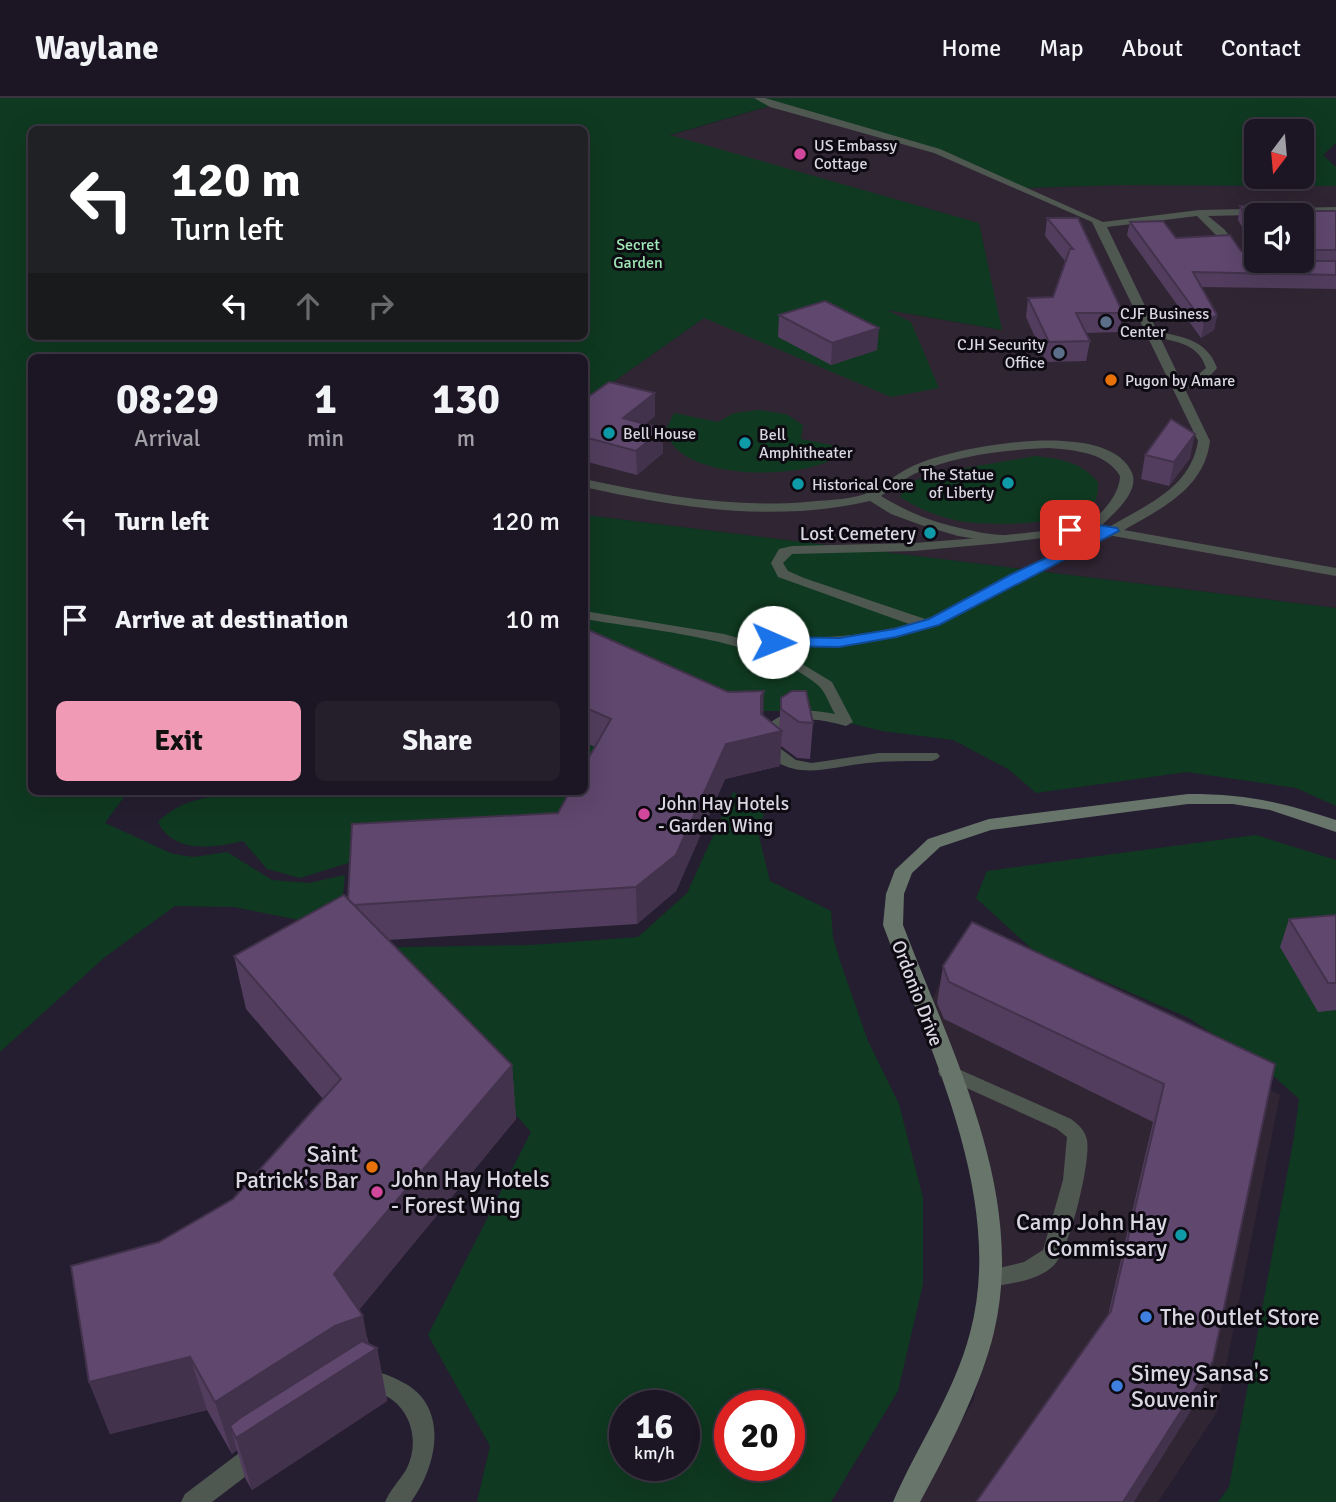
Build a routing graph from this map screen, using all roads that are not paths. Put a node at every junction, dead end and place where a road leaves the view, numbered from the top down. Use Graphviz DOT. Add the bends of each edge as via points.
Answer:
graph roads {
  1 [pos="758,98"];
  2 [pos="1336,209"];
  3 [pos="1199,213"];
  4 [pos="1101,225"];
  5 [pos="1243,261"];
  6 [pos="1153,334"];
  7 [pos="1180,387"];
  8 [pos="588,484"];
  9 [pos="872,496"];
  10 [pos="1091,527"];
  11 [pos="1112,531"];
  12 [pos="1001,539"];
  13 [pos="1336,572"];
  14 [pos="588,616"];
  15 [pos="926,623"];
  16 [pos="724,638"];
  17 [pos="760,713"];
  18 [pos="782,720"];
  19 [pos="932,756"];
  20 [pos="1336,826"];
  21 [pos="947,1071"];
  22 [pos="990,1278"];
  23 [pos="345,1395"];
  24 [pos="279,1438"];
  25 [pos="193,1502"];
  26 [pos="397,1502"];
  27 [pos="906,1502"];
  1 -- 4 [label="street" via="937,151"];
  2 -- 3 [label="street"];
  3 -- 4 [label="street"];
  3 -- 5 [label="street" via="1229,240"];
  4 -- 6 [label="street"];
  6 -- 7 [label="street"];
  6 -- 7 [label="lane" via="1199,346 1209,355 1212,368"];
  7 -- 11 [label="street" via="1204,441 1200,467 1171,495"];
  8 -- 9 [label="street" via="676,501 745,507 803,506"];
  9 -- 10 [label="street" via="909,471 970,451 1073,446 1105,456 1126,472 1117,502"];
  9 -- 12 [label="street" via="926,522"];
  10 -- 11 [label="street"];
  10 -- 12 [label="street"];
  11 -- 13 [label="street"];
  11 -- 15 [label="lane"];
  12 -- 15 [label="lane" via="792,550 779,556 778,569 799,581"];
  14 -- 16 [label="lane"];
  15 -- 16 [label="lane" via="839,643"];
  16 -- 18 [label="lane" via="779,656 827,685 846,722 809,714"];
  17 -- 18 [label="lane"];
  18 -- 19 [label="lane" via="769,731 769,747 786,762 800,766 828,768 880,757"];
  20 -- 21 [label="street, Ordonio Drive" via="1272,805 1188,799 989,825 934,843 904,870 895,894 893,925"];
  21 -- 22 [label="street, Ordonio Drive" via="984,1187"];
  21 -- 22 [label="lane" via="1064,1124 1077,1139 1070,1190 1050,1255 1035,1267"];
  22 -- 27 [label="street, Ordonio Drive" via="983,1329 966,1376"];
  23 -- 26 [label="lane" via="371,1381 379,1382 397,1390 415,1407 424,1428 423,1454 416,1475"];
  24 -- 25 [label="lane"];
}
